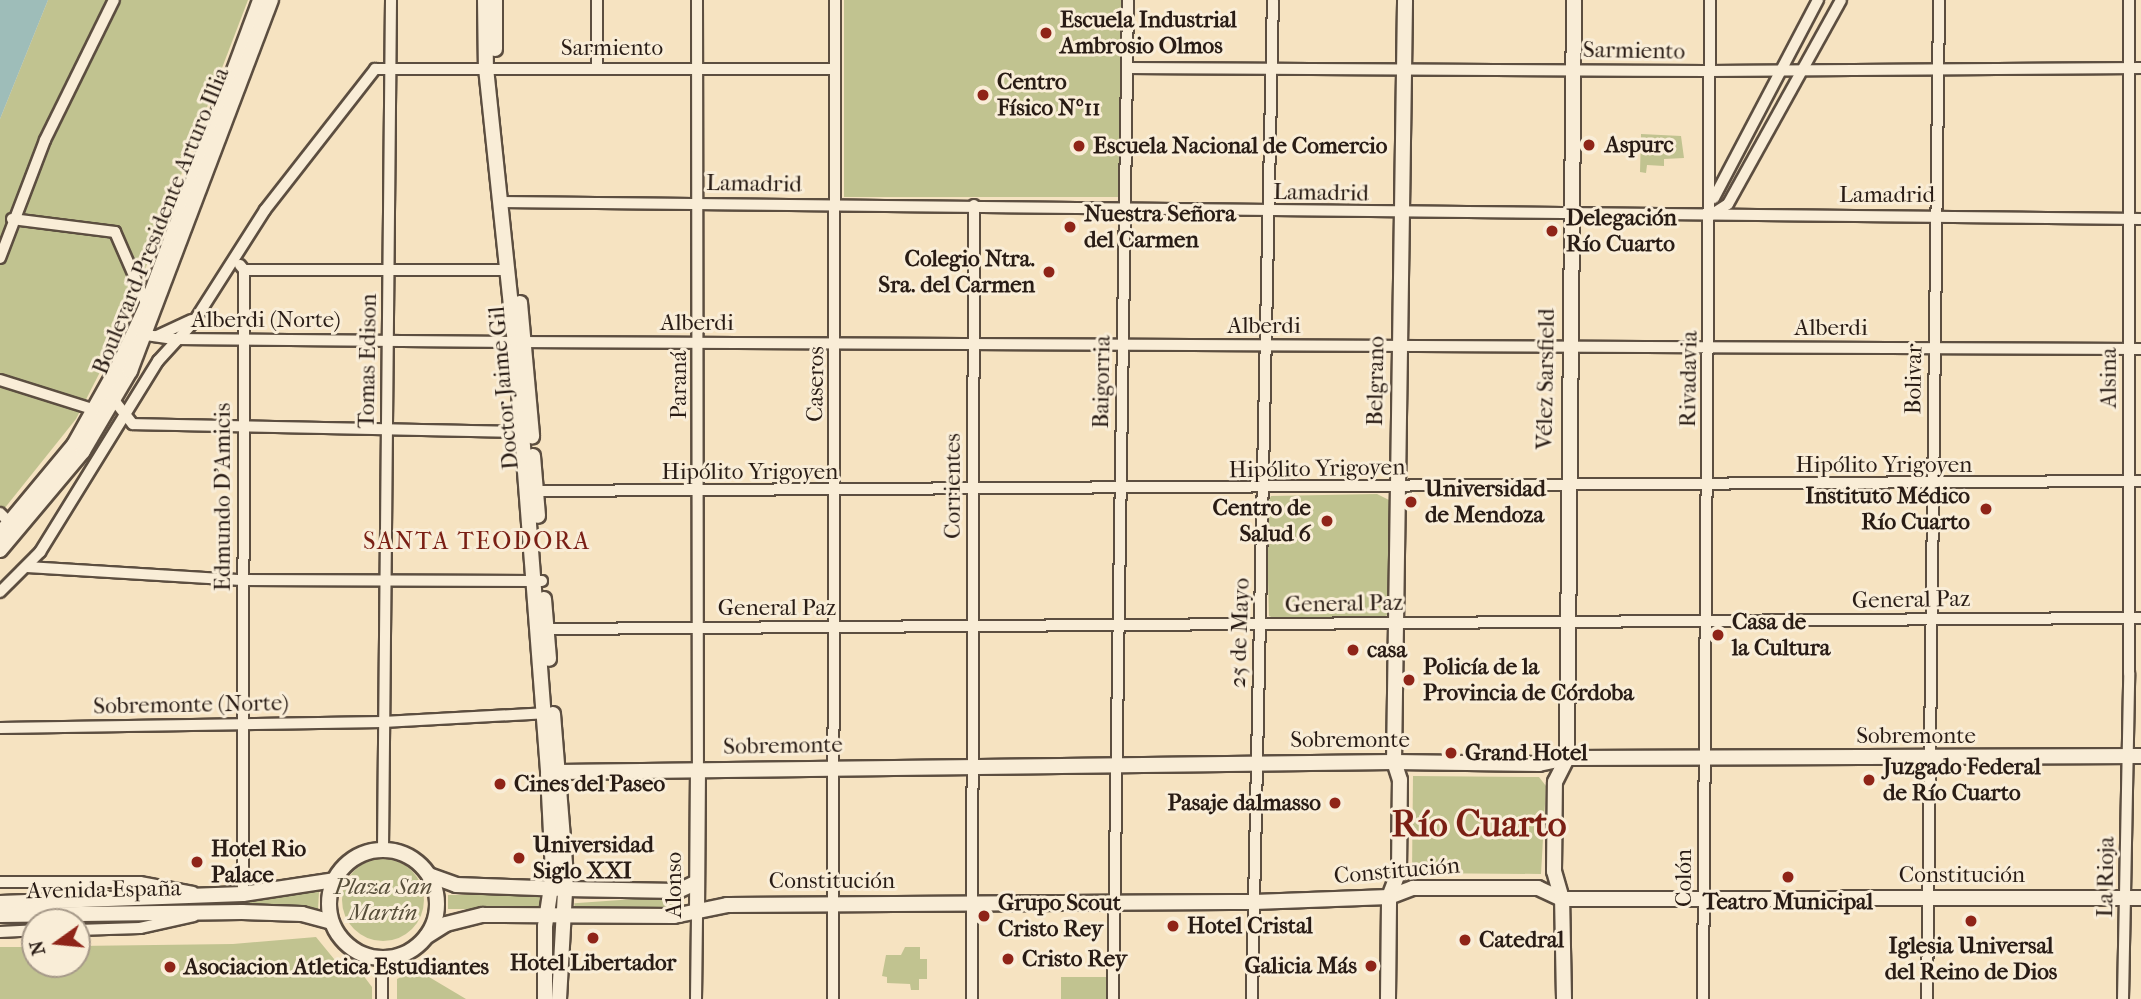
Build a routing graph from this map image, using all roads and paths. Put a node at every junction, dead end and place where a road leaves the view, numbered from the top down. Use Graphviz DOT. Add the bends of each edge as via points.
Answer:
graph roads {
  1 [pos="114,0"];
  2 [pos="260,0"];
  3 [pos="271,0"];
  4 [pos="391,0"];
  5 [pos="485,0"];
  6 [pos="495,0"];
  7 [pos="597,0"];
  8 [pos="697,0"];
  9 [pos="835,0"];
  10 [pos="1128,0"];
  11 [pos="1273,0"];
  12 [pos="1405,0"];
  13 [pos="1573,0"];
  14 [pos="1710,0"];
  15 [pos="1818,0"];
  16 [pos="1841,0"];
  17 [pos="1939,0"];
  18 [pos="2129,0"];
  19 [pos="390,66"];
  20 [pos="597,67"];
  21 [pos="490,68"];
  22 [pos="697,68"];
  23 [pos="1127,68"];
  24 [pos="1404,68"];
  25 [pos="1938,68"];
  26 [pos="2129,68"];
  27 [pos="2141,68"];
  28 [pos="834,69"];
  29 [pos="1272,69"];
  30 [pos="1573,69"];
  31 [pos="1779,70"];
  32 [pos="1709,71"];
  33 [pos="1802,71"];
  34 [pos="504,202"];
  35 [pos="698,202"];
  36 [pos="835,205"];
  37 [pos="974,205"];
  38 [pos="1125,208"];
  39 [pos="1269,212"];
  40 [pos="1935,213"];
  41 [pos="1401,214"];
  42 [pos="1572,214"];
  43 [pos="1710,216"];
  44 [pos="12,219"];
  45 [pos="2136,219"];
  46 [pos="0,258"];
  47 [pos="235,259"];
  48 [pos="244,270"];
  49 [pos="508,270"];
  50 [pos="388,271"];
  51 [pos="150,312"];
  52 [pos="199,315"];
  53 [pos="150,336"];
  54 [pos="243,338"];
  55 [pos="176,340"];
  56 [pos="387,340"];
  57 [pos="520,342"];
  58 [pos="698,342"];
  59 [pos="836,343"];
  60 [pos="973,343"];
  61 [pos="1122,344"];
  62 [pos="1266,345"];
  63 [pos="1399,345"];
  64 [pos="1568,346"];
  65 [pos="1708,347"];
  66 [pos="1934,348"];
  67 [pos="2129,349"];
  68 [pos="2141,349"];
  69 [pos="0,380"];
  70 [pos="110,395"];
  71 [pos="95,411"];
  72 [pos="125,413"];
  73 [pos="241,426"];
  74 [pos="387,428"];
  75 [pos="526,431"];
  76 [pos="2128,481"];
  77 [pos="2141,481"];
  78 [pos="1932,484"];
  79 [pos="1707,485"];
  80 [pos="1398,487"];
  81 [pos="1568,487"];
  82 [pos="1119,488"];
  83 [pos="972,489"];
  84 [pos="1263,489"];
  85 [pos="834,490"];
  86 [pos="536,491"];
  87 [pos="698,492"];
  88 [pos="3,523"];
  89 [pos="0,550"];
  90 [pos="27,567"];
  91 [pos="242,580"];
  92 [pos="538,581"];
  93 [pos="383,582"];
  94 [pos="0,592"];
  95 [pos="2129,618"];
  96 [pos="2141,618"];
  97 [pos="1931,619"];
  98 [pos="1566,622"];
  99 [pos="1706,622"];
  100 [pos="1395,623"];
  101 [pos="1118,624"];
  102 [pos="1260,624"];
  103 [pos="972,626"];
  104 [pos="835,627"];
  105 [pos="699,628"];
  106 [pos="547,629"];
  107 [pos="549,713"];
  108 [pos="383,722"];
  109 [pos="243,724"];
  110 [pos="0,728"];
  111 [pos="2135,756"];
  112 [pos="1567,758"];
  113 [pos="1704,758"];
  114 [pos="1929,759"];
  115 [pos="1394,762"];
  116 [pos="1116,764"];
  117 [pos="1255,764"];
  118 [pos="971,767"];
  119 [pos="834,768"];
  120 [pos="698,771"];
  121 [pos="558,772"];
  122 [pos="383,849"];
  123 [pos="429,875"];
  124 [pos="334,880"];
  125 [pos="0,882"];
  126 [pos="697,882"];
  127 [pos="558,888"];
  128 [pos="243,894"];
  129 [pos="204,895"];
  130 [pos="1390,897"];
  131 [pos="1928,898"];
  132 [pos="2125,898"];
  133 [pos="2141,898"];
  134 [pos="1562,899"];
  135 [pos="1703,900"];
  136 [pos="1115,902"];
  137 [pos="1254,902"];
  138 [pos="0,903"];
  139 [pos="834,903"];
  140 [pos="972,904"];
  141 [pos="697,911"];
  142 [pos="209,912"];
  143 [pos="0,915"];
  144 [pos="553,916"];
  145 [pos="331,922"];
  146 [pos="91,929"];
  147 [pos="21,931"];
  148 [pos="0,932"];
  149 [pos="427,936"];
  150 [pos="382,959"];
  151 [pos="382,999"];
  152 [pos="545,999"];
  153 [pos="559,999"];
  154 [pos="696,999"];
  155 [pos="833,999"];
  156 [pos="972,999"];
  157 [pos="1113,999"];
  158 [pos="1252,999"];
  159 [pos="1388,999"];
  160 [pos="1563,999"];
  161 [pos="1703,999"];
  162 [pos="1927,999"];
  163 [pos="2123,999"];
  1 -- 44 [label="street" via="45,139"];
  2 -- 51 [label="main road, Boulevard Presidente Arturo Illia"];
  3 -- 51 [label="main road, Boulevard Presidente Arturo Illia"];
  4 -- 19 [label="street, Tomas Edison"];
  5 -- 21 [label="main road, Doctor Jaime Gil"];
  6 -- 21 [label="main road, Doctor Jaime Gil"];
  7 -- 20 [label="street"];
  8 -- 22 [label="street, Paraná"];
  9 -- 28 [label="street, Caseros"];
  10 -- 23 [label="street, Baigorria"];
  11 -- 29 [label="street, 25 de Mayo"];
  12 -- 24 [label="main road, Belgrano"];
  13 -- 30 [label="main road, Vélez Sarsfield"];
  14 -- 32 [label="street, Rivadavia"];
  15 -- 31 [label="street"];
  16 -- 33 [label="street"];
  17 -- 25 [label="street, Bolivar"];
  18 -- 26 [label="street, Alsina"];
  19 -- 21 [label="street, Sarmiento"];
  19 -- 47 [label="street" via="367,76 265,210"];
  19 -- 50 [label="street, Tomas Edison"];
  20 -- 21 [label="street, Sarmiento"];
  20 -- 22 [label="street, Sarmiento"];
  21 -- 34 [label="main road, Doctor Jaime Gil"];
  22 -- 28 [label="street, Sarmiento"];
  22 -- 35 [label="street, Paraná"];
  23 -- 29 [label="street, Sarmiento"];
  23 -- 38 [label="street, Baigorria"];
  24 -- 29 [label="street, Sarmiento"];
  24 -- 30 [label="street, Sarmiento"];
  24 -- 41 [label="main road, Belgrano"];
  25 -- 26 [label="street, Sarmiento"];
  25 -- 33 [label="street, Sarmiento"];
  25 -- 40 [label="street, Bolivar"];
  26 -- 27 [label="street, Sarmiento"];
  26 -- 45 [label="street, Alsina"];
  28 -- 36 [label="street, Caseros"];
  29 -- 39 [label="street, 25 de Mayo"];
  30 -- 32 [label="street, Sarmiento"];
  30 -- 42 [label="main road, Vélez Sarsfield"];
  31 -- 32 [label="street, Sarmiento"];
  31 -- 33 [label="street, Sarmiento"];
  31 -- 43 [label="street" via="1716,189"];
  32 -- 43 [label="street, Rivadavia"];
  33 -- 43 [label="street" via="1728,204"];
  34 -- 35 [label="street, Lamadrid"];
  34 -- 49 [label="main road, Doctor Jaime Gil"];
  34 -- 57 [label="main road, Doctor Jaime Gil"];
  35 -- 36 [label="street, Lamadrid"];
  35 -- 58 [label="street, Paraná"];
  36 -- 37 [label="street, Lamadrid"];
  36 -- 59 [label="street, Caseros"];
  37 -- 38 [label="street, Lamadrid"];
  37 -- 60 [label="street, Corrientes"];
  38 -- 39 [label="street, Lamadrid"];
  38 -- 61 [label="street, Baigorria"];
  39 -- 41 [label="street, Lamadrid"];
  39 -- 62 [label="street, 25 de Mayo"];
  40 -- 43 [label="street, Lamadrid"];
  40 -- 45 [label="street, Lamadrid"];
  40 -- 66 [label="street, Bolivar"];
  41 -- 42 [label="street, Lamadrid"];
  41 -- 63 [label="main road, Belgrano"];
  42 -- 43 [label="street, Lamadrid"];
  42 -- 64 [label="main road, Vélez Sarsfield"];
  43 -- 65 [label="street, Rivadavia"];
  44 -- 46 [label="street"];
  44 -- 51 [label="street" via="115,232"];
  45 -- 67 [label="street, Alsina"];
  47 -- 48 [label="street"];
  47 -- 52 [label="street"];
  48 -- 50 [label="street"];
  48 -- 54 [label="street, Edmundo D'Amicis"];
  49 -- 50 [label="street"];
  49 -- 57 [label="main road, Doctor Jaime Gil"];
  50 -- 56 [label="street, Tomas Edison"];
  51 -- 53 [label="main road, Boulevard Presidente Arturo Illia"];
  51 -- 70 [label="main road, Boulevard Presidente Arturo Illia"];
  52 -- 53 [label="street"];
  52 -- 55 [label="street"];
  53 -- 55 [label="street, Alberdi (Norte)"];
  53 -- 70 [label="main road, Boulevard Presidente Arturo Illia"];
  54 -- 55 [label="street, Alberdi (Norte)"];
  54 -- 56 [label="street, Alberdi (Norte)"];
  54 -- 73 [label="street, Edmundo D'Amicis"];
  55 -- 72 [label="street"];
  56 -- 57 [label="street, Alberdi"];
  56 -- 74 [label="street, Tomas Edison"];
  57 -- 58 [label="street, Alberdi"];
  57 -- 75 [label="main road, Doctor Jaime Gil"];
  58 -- 59 [label="street, Alberdi"];
  58 -- 87 [label="street, Paraná"];
  59 -- 60 [label="street, Alberdi"];
  59 -- 85 [label="street, Caseros"];
  60 -- 61 [label="street, Alberdi"];
  60 -- 83 [label="street, Corrientes"];
  61 -- 62 [label="street, Alberdi"];
  61 -- 82 [label="street, Baigorria"];
  62 -- 63 [label="street, Alberdi"];
  62 -- 84 [label="street, 25 de Mayo"];
  63 -- 64 [label="street, Alberdi"];
  63 -- 80 [label="main road, Belgrano"];
  64 -- 65 [label="street, Alberdi"];
  64 -- 81 [label="main road, Vélez Sarsfield"];
  65 -- 66 [label="street, Alberdi"];
  65 -- 79 [label="street, Rivadavia"];
  66 -- 67 [label="street, Alberdi"];
  66 -- 78 [label="street, Bolivar"];
  67 -- 68 [label="street, Alberdi"];
  67 -- 76 [label="street, Alsina"];
  69 -- 71 [label="street"];
  70 -- 71 [label="main road, Boulevard Presidente Arturo Illia"];
  70 -- 72 [label="street"];
  70 -- 89 [label="main road, Boulevard Presidente Arturo Illia" via="57,486"];
  71 -- 88 [label="main road, Boulevard Presidente Arturo Illia" via="48,479"];
  72 -- 73 [label="street" via="133,424"];
  72 -- 90 [label="street"];
  73 -- 74 [label="street"];
  73 -- 91 [label="street, Edmundo D'Amicis"];
  74 -- 75 [label="street"];
  74 -- 93 [label="street, Tomas Edison"];
  75 -- 86 [label="main road, Doctor Jaime Gil"];
  75 -- 92 [label="main road, Doctor Jaime Gil"];
  76 -- 77 [label="street, Hipólito Yrigoyen"];
  76 -- 78 [label="street, Hipólito Yrigoyen"];
  76 -- 95 [label="street, Alsina"];
  78 -- 79 [label="street, Hipólito Yrigoyen"];
  78 -- 97 [label="street, Bolivar"];
  79 -- 81 [label="street, Hipólito Yrigoyen"];
  79 -- 99 [label="street, Rivadavia"];
  80 -- 81 [label="street, Hipólito Yrigoyen"];
  80 -- 84 [label="street, Hipólito Yrigoyen"];
  80 -- 100 [label="main road, Belgrano"];
  81 -- 98 [label="main road, Vélez Sarsfield"];
  82 -- 83 [label="street, Hipólito Yrigoyen"];
  82 -- 84 [label="street, Hipólito Yrigoyen"];
  82 -- 101 [label="street, Baigorria"];
  83 -- 85 [label="street, Hipólito Yrigoyen"];
  83 -- 103 [label="street, Corrientes"];
  84 -- 102 [label="street, 25 de Mayo"];
  85 -- 87 [label="street, Hipólito Yrigoyen"];
  85 -- 104 [label="street, Caseros"];
  86 -- 87 [label="street, Hipólito Yrigoyen"];
  86 -- 92 [label="main road, Doctor Jaime Gil"];
  87 -- 105 [label="street, Paraná"];
  90 -- 91 [label="street"];
  90 -- 94 [label="street"];
  91 -- 93 [label="street"];
  91 -- 109 [label="street, Edmundo D'Amicis"];
  92 -- 93 [label="street"];
  92 -- 106 [label="main road, Doctor Jaime Gil"];
  92 -- 107 [label="main road, Doctor Jaime Gil"];
  93 -- 108 [label="street, Tomas Edison"];
  95 -- 96 [label="street, General Paz"];
  95 -- 97 [label="street, General Paz"];
  95 -- 111 [label="street, Alsina"];
  97 -- 99 [label="street, General Paz"];
  97 -- 114 [label="street, Bolivar"];
  98 -- 99 [label="street, General Paz"];
  98 -- 100 [label="street, General Paz"];
  98 -- 112 [label="main road, Vélez Sarsfield"];
  99 -- 113 [label="street, Rivadavia"];
  100 -- 102 [label="street, General Paz"];
  100 -- 115 [label="main road, Belgrano"];
  101 -- 102 [label="street, General Paz"];
  101 -- 103 [label="street, General Paz"];
  101 -- 116 [label="street, Baigorria"];
  102 -- 117 [label="street, 25 de Mayo"];
  103 -- 104 [label="street, General Paz"];
  103 -- 118 [label="street, Corrientes"];
  104 -- 105 [label="street, General Paz"];
  104 -- 119 [label="street, Caseros"];
  105 -- 106 [label="street, General Paz"];
  105 -- 120 [label="street, Paraná"];
  106 -- 107 [label="main road, Doctor Jaime Gil"];
  107 -- 108 [label="street"];
  107 -- 121 [label="main road, Doctor Jaime Gil"];
  107 -- 127 [label="main road"];
  108 -- 109 [label="street, Sobremonte (Norte)"];
  108 -- 122 [label="street, Tomas Edison"];
  109 -- 110 [label="street, Sobremonte (Norte)"];
  109 -- 128 [label="street, Edmundo D'Amicis"];
  111 -- 114 [label="main road, Sobremonte"];
  111 -- 132 [label="street, La Rioja"];
  112 -- 113 [label="main road, Sobremonte"];
  112 -- 115 [label="main road, Sobremonte" via="1539,764"];
  112 -- 134 [label="main road" via="1555,782 1554,871"];
  113 -- 114 [label="main road, Sobremonte"];
  113 -- 135 [label="street, Colón"];
  114 -- 131 [label="street, Bolivar"];
  115 -- 117 [label="main road, Sobremonte"];
  115 -- 130 [label="main road, Belgrano" via="1400,780 1399,871"];
  116 -- 117 [label="main road, Sobremonte"];
  116 -- 118 [label="main road, Sobremonte"];
  116 -- 136 [label="street, Baigorria"];
  117 -- 137 [label="street, 25 de Mayo"];
  118 -- 119 [label="main road, Sobremonte"];
  118 -- 140 [label="street, Corrientes"];
  119 -- 120 [label="main road, Sobremonte"];
  119 -- 139 [label="street, Caseros"];
  120 -- 121 [label="main road, Sobremonte"];
  120 -- 126 [label="main road, Alonso"];
  121 -- 127 [label="main road, Doctor Jaime Gil"];
  122 -- 123 [label="main road" via="417,862"];
  122 -- 124 [label="main road" via="351,860"];
  123 -- 127 [label="main road" via="456,885"];
  123 -- 149 [label="main road" via="437,906"];
  124 -- 128 [label="main road, Avenida España"];
  124 -- 145 [label="main road" via="328,905"];
  125 -- 129 [label="street, Avenida España" via="140,882"];
  126 -- 127 [label="main road" via="678,891"];
  126 -- 141 [label="main road, Alonso"];
  127 -- 144 [label="main road"];
  128 -- 129 [label="main road, Avenida España"];
  129 -- 138 [label="main road, Avenida España"];
  130 -- 134 [label="main road, Constitución" via="1413,888 1538,888"];
  130 -- 137 [label="main road, Constitución"];
  130 -- 159 [label="main road, Belgrano"];
  131 -- 132 [label="main road, Constitución"];
  131 -- 135 [label="main road, Constitución"];
  131 -- 162 [label="street, Bolivar"];
  132 -- 133 [label="main road, Constitución"];
  132 -- 163 [label="street, La Rioja"];
  134 -- 135 [label="main road, Constitución"];
  134 -- 160 [label="main road"];
  135 -- 161 [label="street, Colón"];
  136 -- 137 [label="main road, Constitución"];
  136 -- 140 [label="main road, Constitución"];
  136 -- 157 [label="street, Baigorria"];
  137 -- 158 [label="street, 25 de Mayo"];
  139 -- 140 [label="main road, Constitución"];
  139 -- 141 [label="main road, Constitución" via="727,905"];
  139 -- 155 [label="street, Caseros"];
  140 -- 156 [label="street, Corrientes"];
  141 -- 144 [label="main road" via="674,916"];
  141 -- 154 [label="street, Alonso"];
  142 -- 143 [label="main road, Avenida España"];
  142 -- 145 [label="main road, Avenida España" via="302,914"];
  142 -- 146 [label="street, Avenida España" via="165,925"];
  144 -- 149 [label="main road" via="483,915 446,924"];
  144 -- 152 [label="main road"];
  144 -- 153 [label="main road"];
  145 -- 150 [label="main road" via="351,948"];
  147 -- 148 [label="street, Avenida España"];
  149 -- 150 [label="main road" via="415,949"];
  150 -- 151 [label="street"];
}
